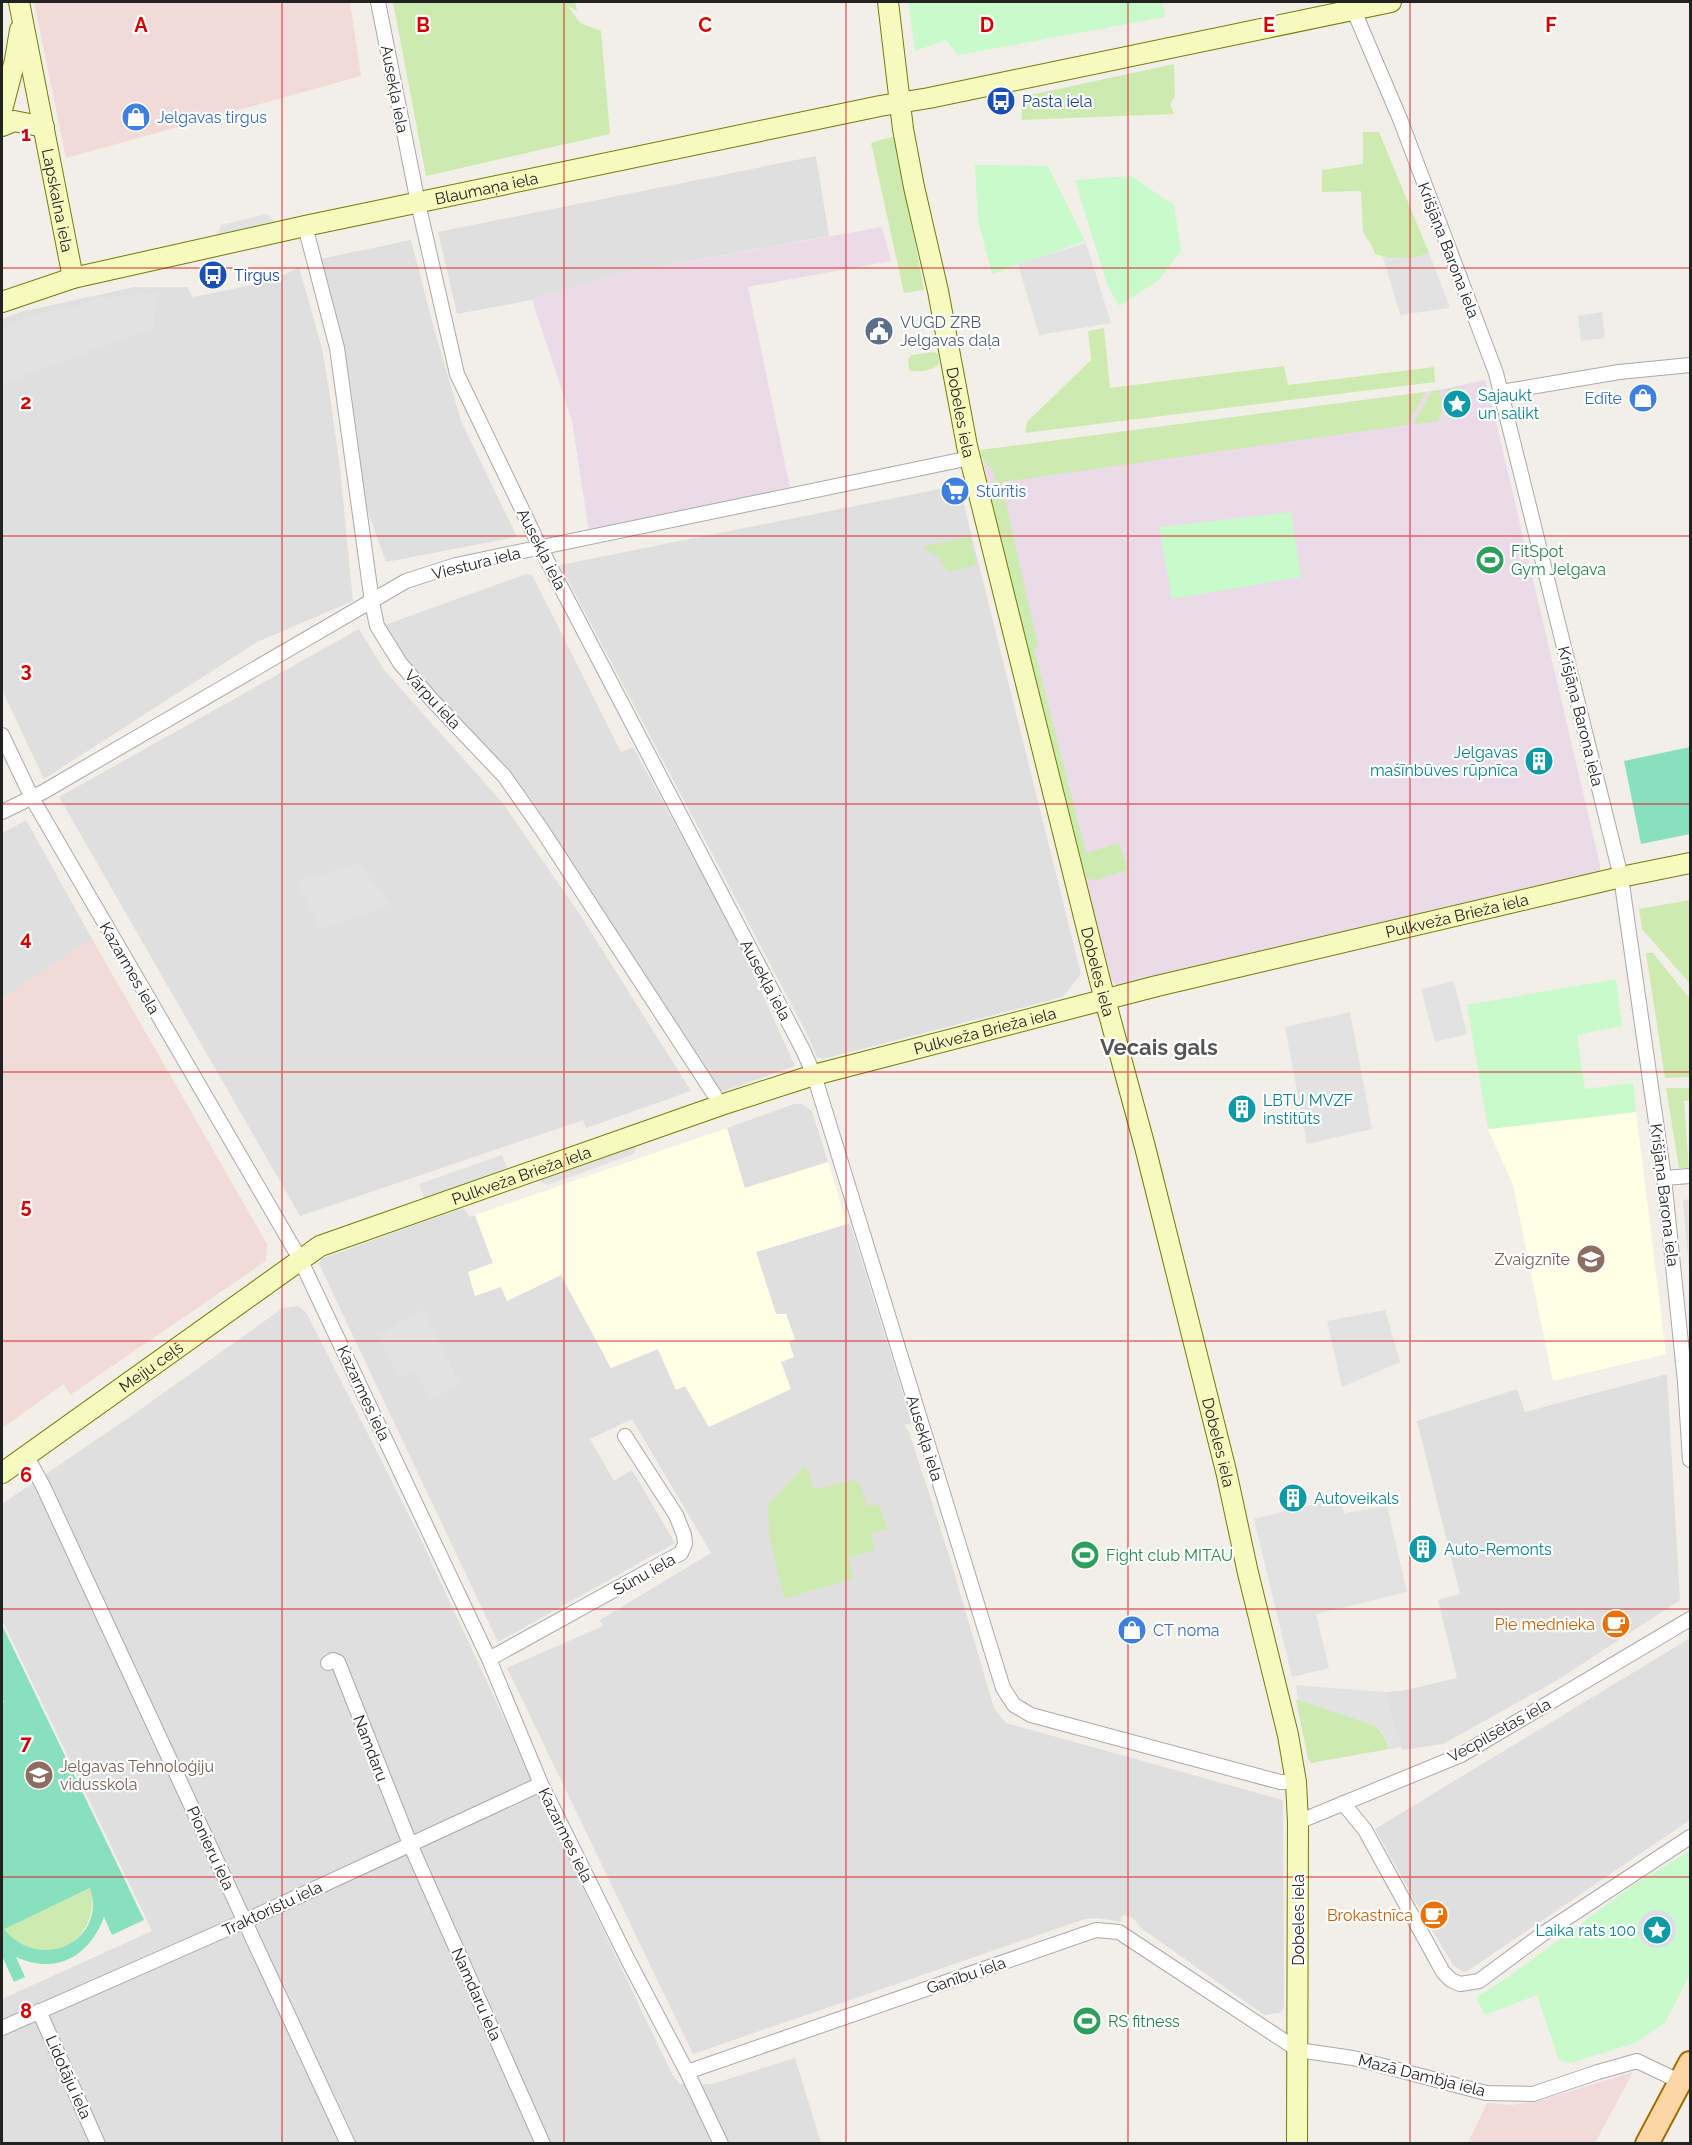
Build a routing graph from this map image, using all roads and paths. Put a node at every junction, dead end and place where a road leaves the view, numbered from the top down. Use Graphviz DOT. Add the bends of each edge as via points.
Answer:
graph roads {
  1 [pos="378,2"];
  2 [pos="888,2"];
  3 [pos="1391,2"];
  4 [pos="1351,5"];
  5 [pos="21,8"];
  6 [pos="901,102"];
  7 [pos="2,110"];
  8 [pos="2,126"];
  9 [pos="44,127"];
  10 [pos="418,203"];
  11 [pos="305,226"];
  12 [pos="73,278"];
  13 [pos="2,302"];
  14 [pos="1690,365"];
  15 [pos="1501,392"];
  16 [pos="970,459"];
  17 [pos="540,547"];
  18 [pos="372,602"];
  19 [pos="2,735"];
  20 [pos="32,798"];
  21 [pos="2,812"];
  22 [pos="1690,863"];
  23 [pos="1621,877"];
  24 [pos="1106,999"];
  25 [pos="814,1075"];
  26 [pos="721,1105"];
  27 [pos="1690,1176"];
  28 [pos="1664,1178"];
  29 [pos="300,1259"];
  30 [pos="625,1436"];
  31 [pos="26,1455"];
  32 [pos="1690,1460"];
  33 [pos="2,1473"];
  34 [pos="1690,1619"];
  35 [pos="489,1659"];
  36 [pos="328,1663"];
  37 [pos="1296,1782"];
  38 [pos="541,1784"];
  39 [pos="1343,1803"];
  40 [pos="1298,1822"];
  41 [pos="1690,1837"];
  42 [pos="410,1844"];
  43 [pos="245,1921"];
  44 [pos="39,2011"];
  45 [pos="2,2028"];
  46 [pos="1298,2050"];
  47 [pos="687,2072"];
  48 [pos="1686,2072"];
  49 [pos="98,2144"];
  50 [pos="348,2144"];
  51 [pos="543,2144"];
  52 [pos="721,2144"];
  53 [pos="1297,2144"];
  54 [pos="1647,2144"];
  1 -- 10 [label="street, Ausekļa iela"];
  2 -- 6 [label="street, Dobeles iela"];
  3 -- 4 [label="street"];
  4 -- 6 [label="street" via="1203,42"];
  4 -- 15 [label="street, Krišjāņa Barona iela" via="1400,119"];
  5 -- 7 [label="street, Lapskalna iela" via="15,60"];
  5 -- 9 [label="street, Lapskalna iela"];
  6 -- 10 [label="street, Blaumaņa iela"];
  6 -- 16 [label="street, Dobeles iela" via="914,187"];
  8 -- 9 [label="street" via="14,121"];
  9 -- 12 [label="street, Lapskalna iela"];
  10 -- 11 [label="street, Blaumaņa iela"];
  10 -- 17 [label="street, Ausekļa iela" via="457,374"];
  11 -- 12 [label="street, Blaumaņa iela"];
  11 -- 18 [label="street, Vārpu iela" via="337,348"];
  12 -- 13 [label="street"];
  14 -- 15 [label="street" via="1619,372"];
  15 -- 23 [label="street, Krišjāņa Barona iela"];
  16 -- 17 [label="street, Viestura iela"];
  16 -- 24 [label="street, Dobeles iela"];
  17 -- 18 [label="street, Viestura iela" via="456,565 406,581"];
  17 -- 25 [label="street, Ausekļa iela"];
  18 -- 20 [label="street, Viestura iela"];
  18 -- 26 [label="street, Vārpu iela" via="377,626 399,663 505,777"];
  19 -- 20 [label="street, Kazarmes iela"];
  20 -- 21 [label="street, Viestura iela"];
  20 -- 29 [label="street, Kazarmes iela"];
  22 -- 23 [label="street, Pulkveža Brieža iela"];
  23 -- 24 [label="street, Pulkveža Brieža iela"];
  23 -- 28 [label="street, Krišjāņa Barona iela"];
  24 -- 25 [label="street, Pulkveža Brieža iela"];
  24 -- 37 [label="street, Dobeles iela" via="1226,1471"];
  25 -- 26 [label="street, Pulkveža Brieža iela"];
  25 -- 37 [label="street, Ausekļa iela" via="1009,1698 1031,1715 1280,1782"];
  26 -- 29 [label="street, Pulkveža Brieža iela" via="320,1246"];
  27 -- 28 [label="street"];
  28 -- 32 [label="street, Krišjāņa Barona iela"];
  29 -- 31 [label="street, Meiju ceļš"];
  29 -- 35 [label="street, Kazarmes iela"];
  30 -- 35 [label="street, Sūnu iela" via="675,1515 684,1535 681,1553"];
  31 -- 33 [label="street, Meiju ceļš"];
  31 -- 43 [label="street, Pionieru iela"];
  34 -- 39 [label="street, Vecpilsētas iela" via="1461,1755"];
  35 -- 38 [label="street, Kazarmes iela"];
  36 -- 42 [label="street, Namdaru" via="338,1662"];
  37 -- 40 [label="street, Dobeles iela"];
  38 -- 42 [label="street, Traktoristu iela"];
  38 -- 47 [label="street, Kazarmes iela"];
  39 -- 40 [label="street, Vecpilsētas iela"];
  39 -- 41 [label="street" via="1365,1830 1443,1972 1460,1984 1479,1981 1544,1933"];
  40 -- 46 [label="street, Dobeles iela"];
  42 -- 43 [label="street, Traktoristu iela"];
  42 -- 51 [label="street, Namdaru iela"];
  43 -- 44 [label="street, Traktoristu iela"];
  43 -- 50 [label="street, Pionieru iela"];
  44 -- 45 [label="street, Traktoristu iela"];
  44 -- 49 [label="street, Lidotāju iela"];
  46 -- 47 [label="street, Ganību iela" via="1119,1932 1096,1930"];
  46 -- 48 [label="street, Mazā Dambja iela" via="1353,2058 1486,2093 1533,2094 1637,2061"];
  46 -- 53 [label="street, Dobeles iela"];
  47 -- 52 [label="street"];
  48 -- 54 [label="main road"];
}
